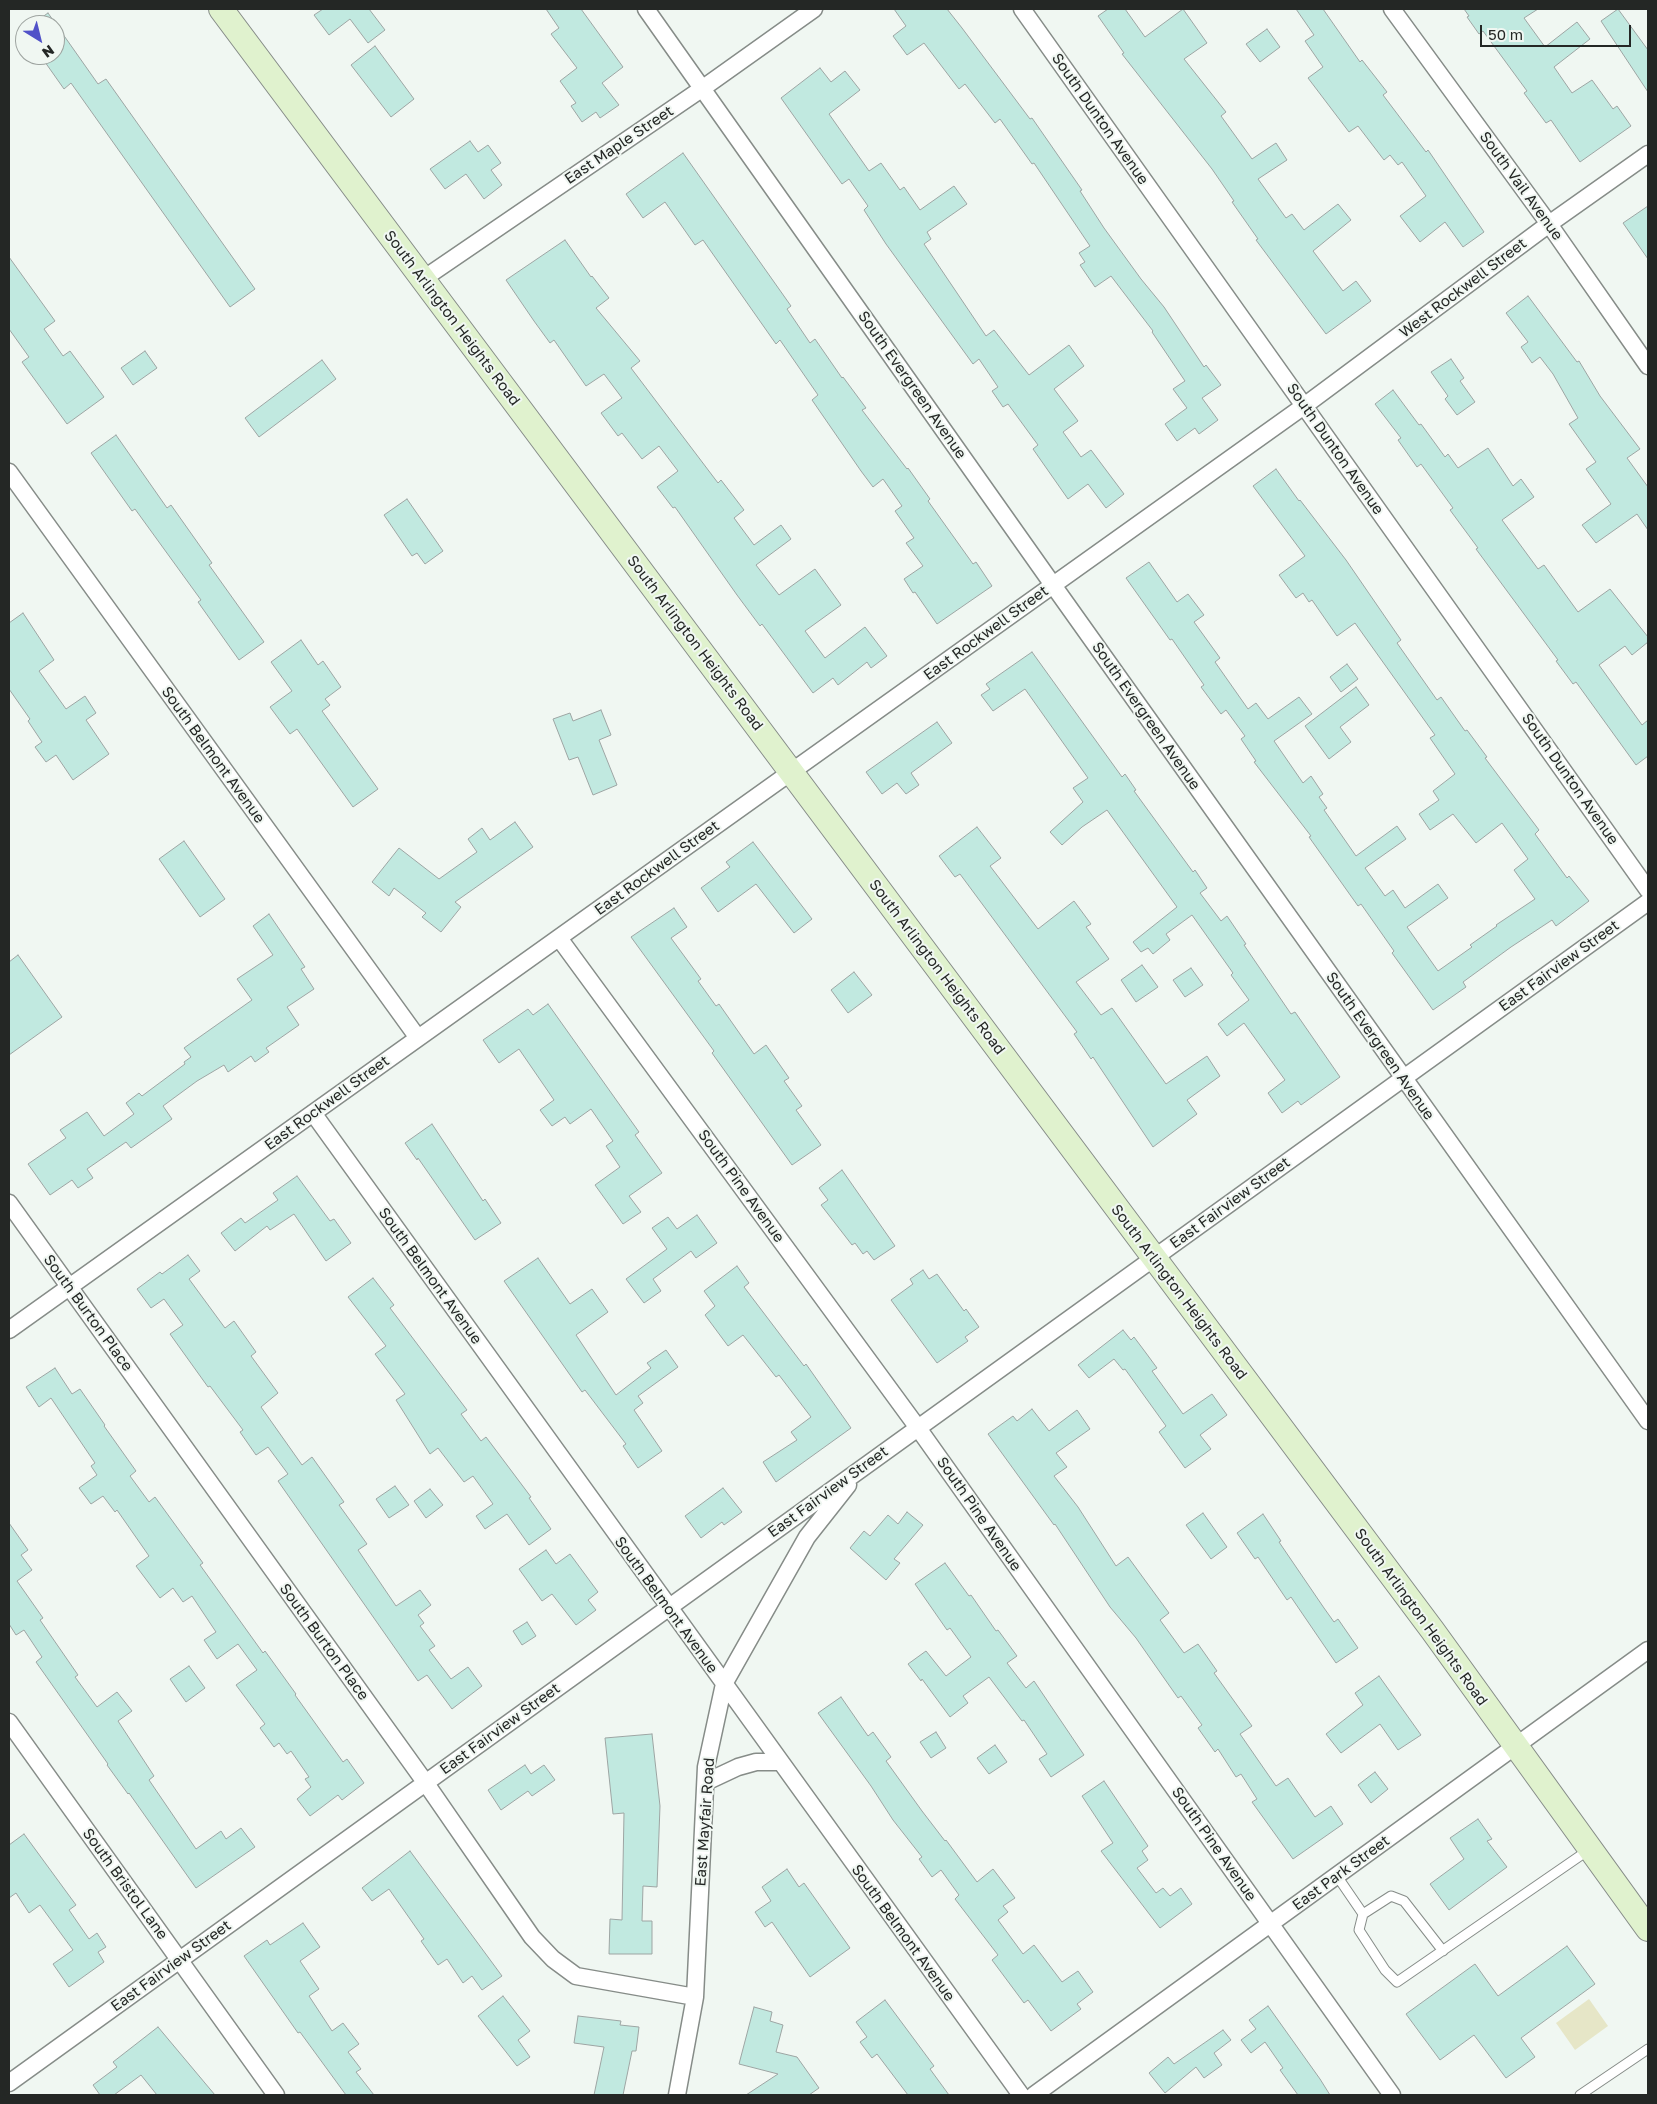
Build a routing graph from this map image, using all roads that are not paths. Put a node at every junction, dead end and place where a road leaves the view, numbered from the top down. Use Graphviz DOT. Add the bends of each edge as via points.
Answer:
graph roads {
  1 [pos="221,9"];
  2 [pos="646,9"];
  3 [pos="814,9"];
  4 [pos="1022,9"];
  5 [pos="1392,9"];
  6 [pos="703,88"];
  7 [pos="1648,154"];
  8 [pos="1549,224"];
  9 [pos="423,279"];
  10 [pos="1648,366"];
  11 [pos="1304,406"];
  12 [pos="9,472"];
  13 [pos="1053,585"];
  14 [pos="791,772"];
  15 [pos="1648,890"];
  16 [pos="1648,902"];
  17 [pos="559,938"];
  18 [pos="418,1038"];
  19 [pos="1403,1078"];
  20 [pos="313,1113"];
  21 [pos="9,1203"];
  22 [pos="1154,1258"];
  23 [pos="70,1287"];
  24 [pos="9,1330"];
  25 [pos="1648,1421"];
  26 [pos="918,1428"];
  27 [pos="861,1469"];
  28 [pos="668,1608"];
  29 [pos="1648,1650"];
  30 [pos="724,1684"];
  31 [pos="9,1722"];
  32 [pos="1516,1746"];
  33 [pos="780,1762"];
  34 [pos="425,1782"];
  35 [pos="706,1782"];
  36 [pos="1590,1849"];
  37 [pos="1337,1876"];
  38 [pos="1363,1914"];
  39 [pos="1270,1924"];
  40 [pos="1648,1929"];
  41 [pos="1443,1951"];
  42 [pos="179,1960"];
  43 [pos="695,1997"];
  44 [pos="1648,2049"];
  45 [pos="9,2083"];
  46 [pos="276,2095"];
  47 [pos="677,2095"];
  48 [pos="1021,2095"];
  49 [pos="1034,2095"];
  50 [pos="1392,2095"];
  51 [pos="1580,2095"];
  1 -- 9 [label="main road, South Arlington Heights Road"];
  2 -- 6 [label="street, South Evergreen Avenue"];
  3 -- 6 [label="street, East Maple Street"];
  4 -- 11 [label="street, South Dunton Avenue"];
  5 -- 8 [label="street, South Vail Avenue"];
  6 -- 9 [label="street, East Maple Street"];
  6 -- 13 [label="street, South Evergreen Avenue"];
  7 -- 8 [label="street, West Rockwell Street"];
  8 -- 10 [label="street, South Vail Avenue"];
  8 -- 11 [label="street, West Rockwell Street"];
  9 -- 14 [label="main road, South Arlington Heights Road"];
  11 -- 13 [label="street, East Rockwell Street"];
  11 -- 15 [label="street, South Dunton Avenue"];
  12 -- 18 [label="street, South Belmont Avenue"];
  13 -- 14 [label="street, East Rockwell Street"];
  13 -- 19 [label="street, South Evergreen Avenue"];
  14 -- 17 [label="street, East Rockwell Street"];
  14 -- 22 [label="main road, South Arlington Heights Road"];
  16 -- 19 [label="street, East Fairview Street"];
  17 -- 18 [label="street, East Rockwell Street"];
  17 -- 26 [label="street, South Pine Avenue"];
  18 -- 20 [label="street, East Rockwell Street"];
  19 -- 22 [label="street, East Fairview Street"];
  19 -- 25 [label="street, South Evergreen Avenue"];
  20 -- 23 [label="street, East Rockwell Street"];
  20 -- 28 [label="street, South Belmont Avenue"];
  21 -- 23 [label="street, South Burton Place"];
  22 -- 26 [label="street, East Fairview Street"];
  22 -- 32 [label="main road, South Arlington Heights Road"];
  23 -- 24 [label="street, East Rockwell Street"];
  23 -- 34 [label="street, South Burton Place"];
  26 -- 27 [label="street, East Fairview Street"];
  26 -- 39 [label="street, South Pine Avenue"];
  27 -- 28 [label="street, East Fairview Street"];
  27 -- 30 [label="street, East Mayfair Road" via="807,1537"];
  28 -- 30 [label="street, South Belmont Avenue"];
  28 -- 34 [label="street, East Fairview Street"];
  29 -- 32 [label="street, East Park Street"];
  30 -- 33 [label="street, South Belmont Avenue"];
  30 -- 35 [label="street, East Mayfair Road" via="706,1767"];
  31 -- 42 [label="street, South Bristol Lane"];
  32 -- 36 [label="main road, South Arlington Heights Road"];
  32 -- 37 [label="street, East Park Street"];
  33 -- 35 [label="street" via="756,1762"];
  33 -- 48 [label="street, South Belmont Avenue"];
  34 -- 42 [label="street, East Fairview Street"];
  34 -- 43 [label="street, South Burton Place" via="532,1937 553,1959 576,1976"];
  35 -- 43 [label="street, East Mayfair Road"];
  36 -- 40 [label="main road, South Arlington Heights Road"];
  36 -- 41 [label="lane"];
  37 -- 38 [label="lane"];
  37 -- 39 [label="street, East Park Street"];
  38 -- 41 [label="lane" via="1391,1896 1404,1901"];
  38 -- 41 [label="lane" via="1359,1930 1397,1982"];
  39 -- 49 [label="street, East Park Street"];
  39 -- 50 [label="street, South Pine Avenue"];
  42 -- 45 [label="street, East Fairview Street"];
  42 -- 46 [label="street, South Bristol Lane"];
  43 -- 47 [label="street, East Mayfair Road"];
  44 -- 51 [label="lane" via="1586,2094"];
}
